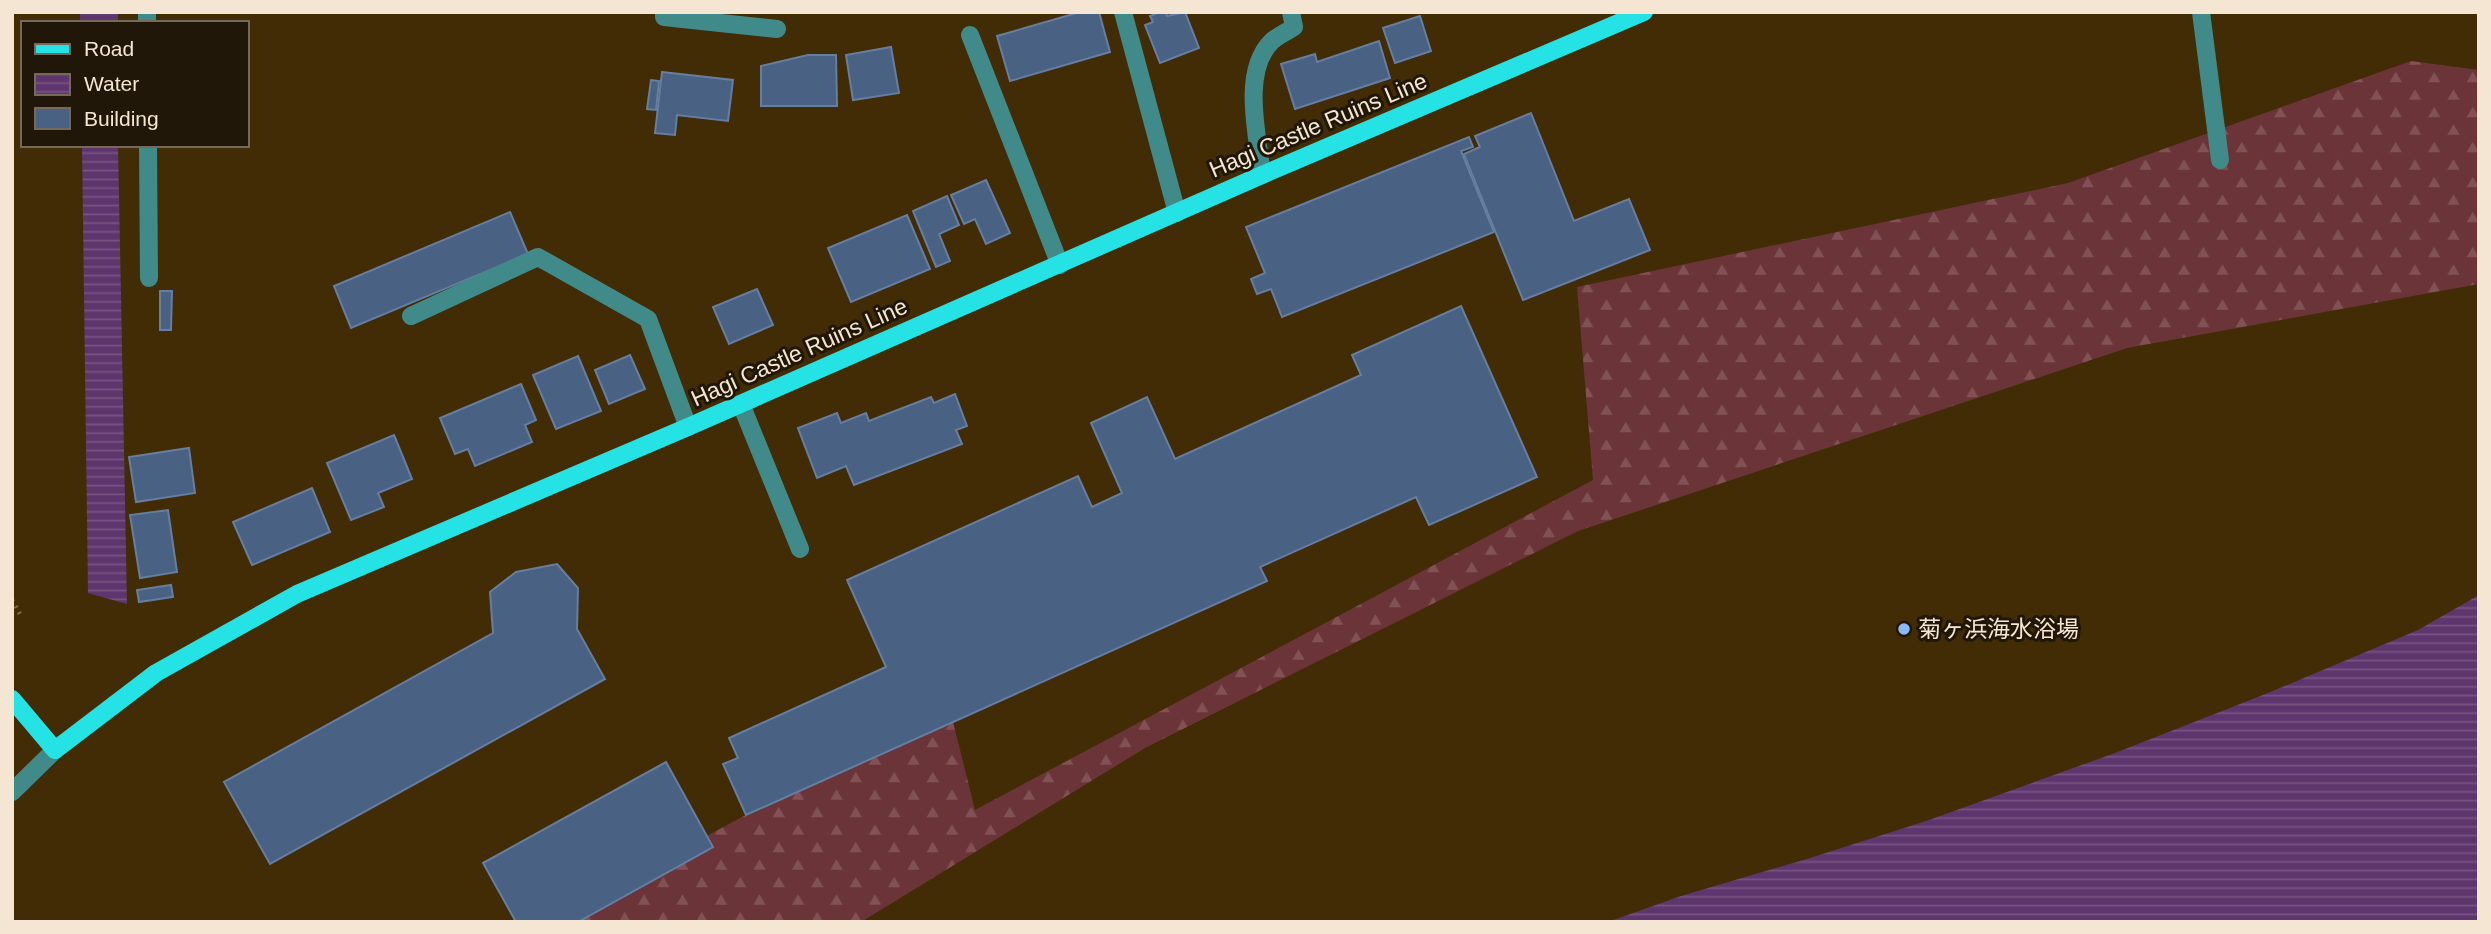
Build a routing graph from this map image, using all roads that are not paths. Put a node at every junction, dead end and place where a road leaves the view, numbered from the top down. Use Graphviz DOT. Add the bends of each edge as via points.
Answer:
graph roads {
  1 [pos="664,12"];
  2 [pos="1122,12"];
  3 [pos="1291,12"];
  4 [pos="1644,12"];
  5 [pos="2201,12"];
  6 [pos="777,29"];
  7 [pos="970,35"];
  8 [pos="148,147"];
  9 [pos="2220,160"];
  10 [pos="1262,175"];
  11 [pos="1177,213"];
  12 [pos="1060,265"];
  13 [pos="149,278"];
  14 [pos="411,316"];
  15 [pos="741,404"];
  16 [pos="688,427"];
  17 [pos="800,549"];
  18 [pos="12,699"];
  19 [pos="55,750"];
  20 [pos="12,792"];
  1 -- 6 [label="street" via="664,18"];
  2 -- 11 [label="street"];
  3 -- 10 [label="street" via="1294,27 1272,40 1255,67 1253,92"];
  4 -- 10 [label="main road, Hagi Castle Ruins Line"];
  5 -- 9 [label="street"];
  7 -- 12 [label="street"];
  8 -- 13 [label="street"];
  10 -- 11 [label="main road, Hagi Castle Ruins Line"];
  11 -- 12 [label="main road, Hagi Castle Ruins Line"];
  12 -- 15 [label="main road, Hagi Castle Ruins Line"];
  14 -- 16 [label="street" via="538,257 648,319"];
  15 -- 16 [label="main road, Hagi Castle Ruins Line"];
  15 -- 17 [label="street"];
  16 -- 19 [label="main road, Hagi Castle Ruins Line" via="298,594 156,673"];
  18 -- 19 [label="main road"];
  19 -- 20 [label="street"];
}
